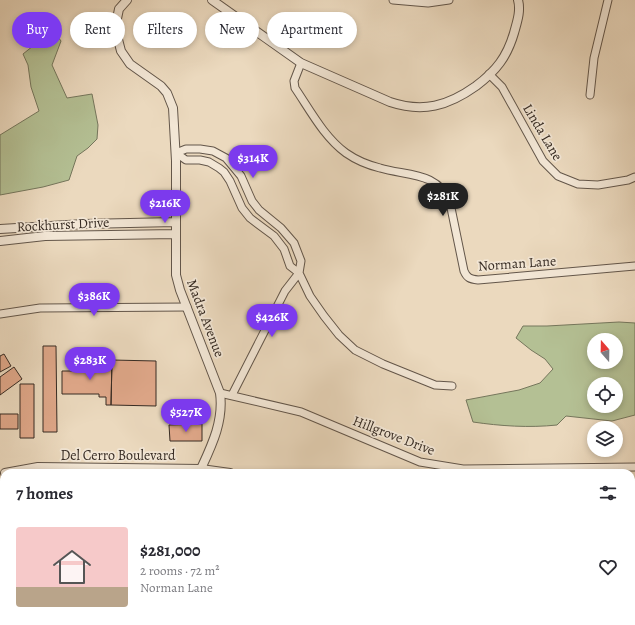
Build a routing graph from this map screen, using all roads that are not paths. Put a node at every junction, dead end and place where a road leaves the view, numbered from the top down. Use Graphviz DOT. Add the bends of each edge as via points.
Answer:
graph roads {
  1 [pos="127,0"];
  2 [pos="212,0"];
  3 [pos="393,0"];
  4 [pos="449,0"];
  5 [pos="518,0"];
  6 [pos="608,0"];
  7 [pos="301,62"];
  8 [pos="489,74"];
  9 [pos="590,95"];
  10 [pos="176,153"];
  11 [pos="635,177"];
  12 [pos="175,222"];
  13 [pos="0,229"];
  14 [pos="176,234"];
  15 [pos="0,241"];
  16 [pos="635,266"];
  17 [pos="299,273"];
  18 [pos="187,307"];
  19 [pos="0,314"];
  20 [pos="452,386"];
  21 [pos="220,393"];
  22 [pos="232,395"];
  23 [pos="635,467"];
  24 [pos="201,469"];
  25 [pos="463,469"];
  26 [pos="603,469"];
  1 -- 10 [label="street, Madra Avenue" via="119,9 115,28 121,51 130,64 167,93 173,108"];
  2 -- 7 [label="street"];
  3 -- 4 [label="street" via="428,3"];
  5 -- 8 [label="street" via="518,19 511,44 506,56"];
  6 -- 9 [label="street" via="594,58"];
  7 -- 8 [label="street" via="390,102 412,107 435,106 452,101 467,93"];
  7 -- 16 [label="street, Norman Lane" via="294,82 295,88 328,137 346,152 367,164 428,178 439,185 447,195 464,271 470,279"];
  8 -- 11 [label="street, Linda Lane" via="502,87 543,161 558,176 578,184 598,185"];
  10 -- 12 [label="street, Madra Avenue"];
  10 -- 17 [label="street" via="186,160 209,162 219,168 230,181 242,208 250,218 274,236 284,249 290,266"];
  10 -- 17 [label="street" via="186,149 200,149 213,151 226,158 241,176 259,210 294,243 301,261"];
  12 -- 13 [label="street, Rockhurst Drive"];
  12 -- 14 [label="street, Madra Avenue"];
  14 -- 15 [label="street, Rockhurst Drive" via="45,236"];
  14 -- 18 [label="street, Madra Avenue" via="176,275"];
  17 -- 20 [label="street" via="310,296 324,316 338,335 355,350 435,385"];
  17 -- 22 [label="street" via="285,292"];
  18 -- 19 [label="street" via="40,308"];
  18 -- 21 [label="street, Madra Avenue"];
  21 -- 22 [label="street, Hillgrove Drive"];
  21 -- 24 [label="street, Madra Avenue" via="220,418"];
  22 -- 25 [label="street, Hillgrove Drive" via="301,412 420,462"];
  23 -- 26 [label="street, Hillgrove Drive"];
}
